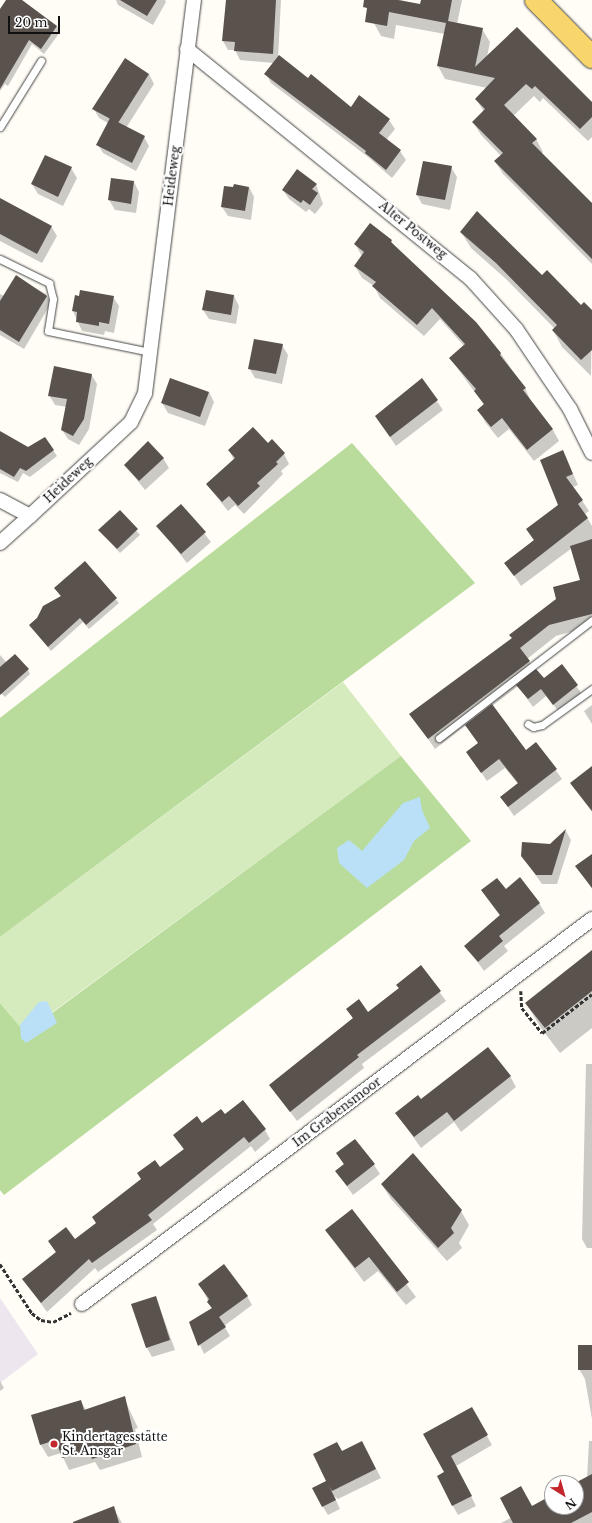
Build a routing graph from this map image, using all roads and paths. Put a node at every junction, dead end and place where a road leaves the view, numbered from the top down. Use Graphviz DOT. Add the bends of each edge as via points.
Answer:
graph roads {
  1 [pos="194,0"];
  2 [pos="536,0"];
  3 [pos="187,49"];
  4 [pos="592,57"];
  5 [pos="41,61"];
  6 [pos="0,127"];
  7 [pos="0,258"];
  8 [pos="150,352"];
  9 [pos="592,453"];
  10 [pos="0,500"];
  11 [pos="30,516"];
  12 [pos="0,543"];
  13 [pos="592,620"];
  14 [pos="592,689"];
  15 [pos="528,724"];
  16 [pos="439,738"];
  17 [pos="592,919"];
  18 [pos="513,979"];
  19 [pos="592,994"];
  20 [pos="0,1264"];
  21 [pos="82,1304"];
  1 -- 3 [label="street, Heideweg"];
  2 -- 4 [label="main road"];
  3 -- 8 [label="street, Heideweg"];
  3 -- 9 [label="street, Alter Postweg" via="470,278 516,329 570,409"];
  5 -- 6 [label="lane"];
  7 -- 8 [label="lane" via="49,283 53,299 48,331"];
  8 -- 11 [label="street, Heideweg" via="145,393 131,422"];
  10 -- 11 [label="street"];
  11 -- 12 [label="street, Heideweg"];
  13 -- 16 [label="lane"];
  14 -- 15 [label="lane" via="542,725 533,727"];
  17 -- 18 [label="street, Im Grabensmoor"];
  18 -- 19 [label="path" via="521,990 522,1008 542,1032"];
  18 -- 21 [label="street, Im Grabensmoor"];
  20 -- 21 [label="path" via="32,1313 41,1320 53,1322 65,1318"];
}
